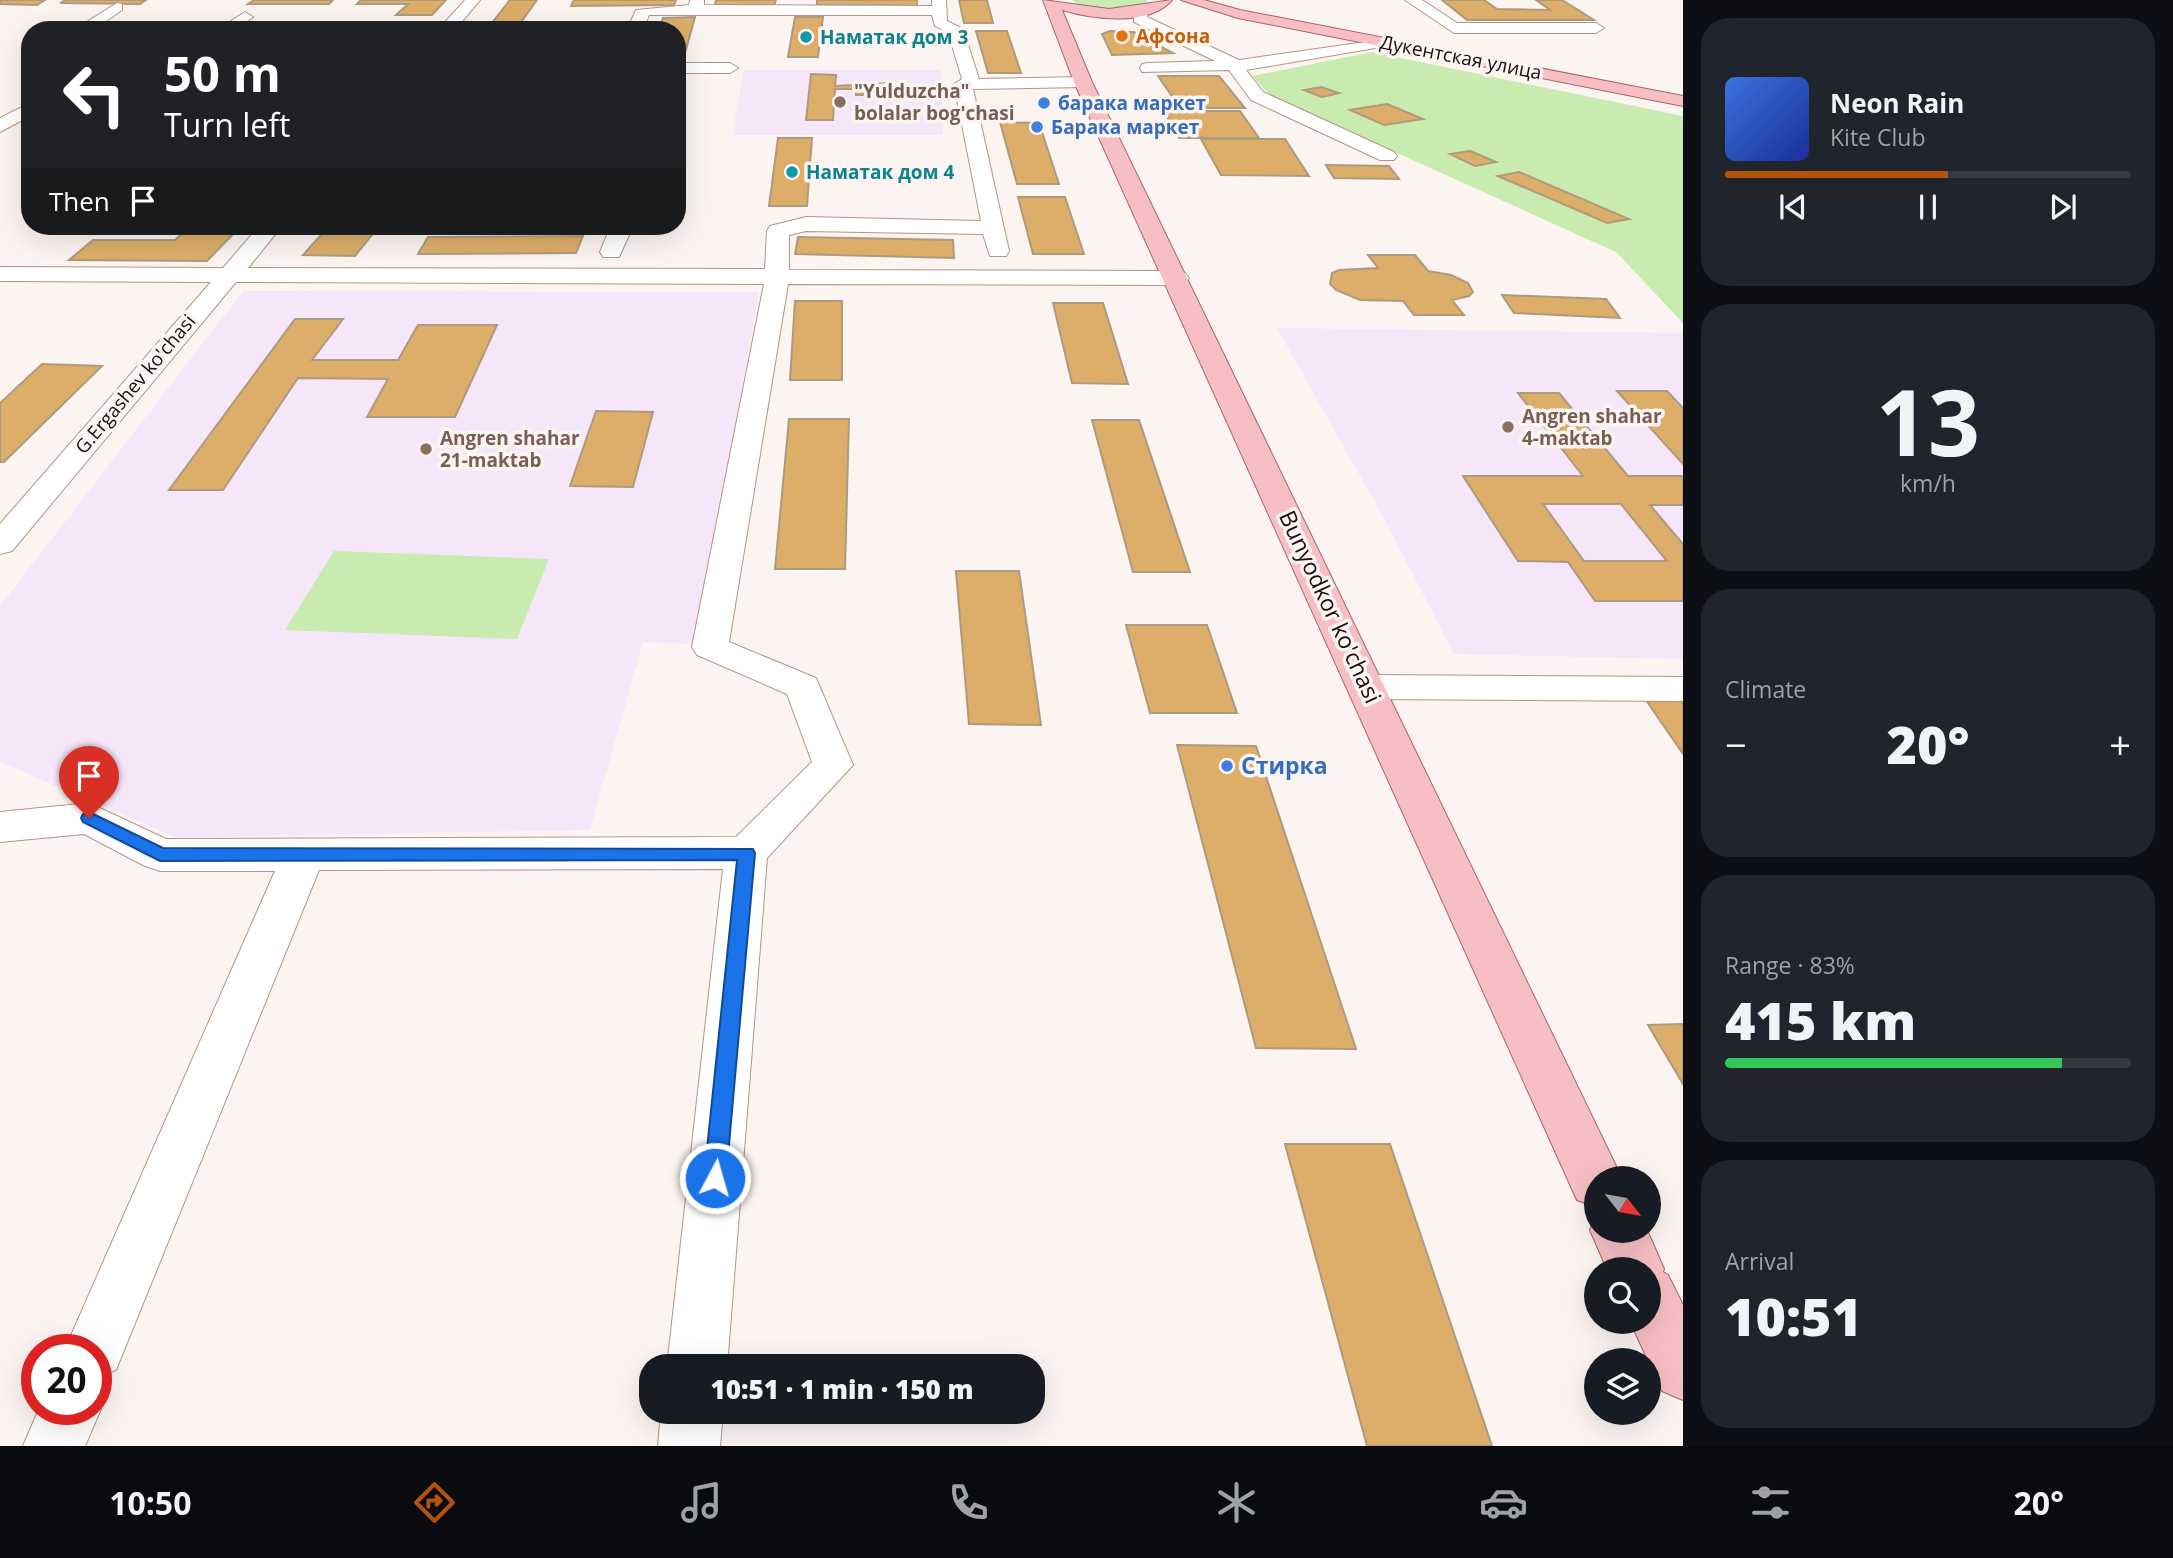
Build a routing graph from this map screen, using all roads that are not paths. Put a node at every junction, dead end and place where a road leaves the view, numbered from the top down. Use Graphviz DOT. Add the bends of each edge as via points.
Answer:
graph roads {
  1 [pos="472,0"];
  2 [pos="1188,0"];
  3 [pos="1412,0"];
  4 [pos="697,4"];
  5 [pos="939,6"];
  6 [pos="1154,6"];
  7 [pos="117,7"];
  8 [pos="1055,11"];
  9 [pos="1122,13"];
  10 [pos="1238,13"];
  11 [pos="245,17"];
  12 [pos="96,21"];
  13 [pos="239,21"];
  14 [pos="454,21"];
  15 [pos="638,21"];
  16 [pos="1596,28"];
  17 [pos="1381,42"];
  18 [pos="1237,65"];
  19 [pos="686,68"];
  20 [pos="730,68"];
  21 [pos="1148,68"];
  22 [pos="971,82"];
  23 [pos="1083,82"];
  24 [pos="1683,102"];
  25 [pos="21,114"];
  26 [pos="0,129"];
  27 [pos="21,130"];
  28 [pos="1387,156"];
  29 [pos="993,228"];
  30 [pos="263,235"];
  31 [pos="618,235"];
  32 [pos="611,252"];
  33 [pos="0,274"];
  34 [pos="227,275"];
  35 [pos="776,277"];
  36 [pos="1004,277"];
  37 [pos="1177,278"];
  38 [pos="0,544"];
  39 [pos="1367,687"];
  40 [pos="1683,689"];
  41 [pos="0,827"];
  42 [pos="746,853"];
  43 [pos="304,854"];
  44 [pos="1589,1166"];
  45 [pos="1661,1323"];
  46 [pos="101,1334"];
  47 [pos="698,1354"];
  48 [pos="1683,1370"];
  49 [pos="691,1424"];
  50 [pos="63,1425"];
  51 [pos="54,1446"];
  52 [pos="689,1446"];
  1 -- 14 [label="street"];
  2 -- 10 [label="main road"];
  3 -- 16 [label="street" via="1454,28"];
  4 -- 5 [label="street"];
  4 -- 15 [label="street" via="648,10"];
  5 -- 22 [label="street" via="940,23 955,29"];
  6 -- 9 [label="main road"];
  6 -- 10 [label="main road"];
  6 -- 18 [label="street" via="1139,19"];
  7 -- 12 [label="street"];
  8 -- 9 [label="main road"];
  8 -- 9 [label="main road"];
  8 -- 23 [label="main road, Bunyodkor ko'chasi"];
  10 -- 17 [label="main road, Дукентская улица"];
  11 -- 13 [label="street"];
  17 -- 18 [label="street"];
  17 -- 24 [label="main road, Дукентская улица"];
  18 -- 21 [label="street"];
  18 -- 28 [label="street" via="1257,96"];
  19 -- 20 [label="street"];
  22 -- 23 [label="street"];
  22 -- 29 [label="street" via="962,85"];
  23 -- 37 [label="main road, Bunyodkor ko'chasi"];
  25 -- 26 [label="street"];
  26 -- 27 [label="street"];
  29 -- 35 [label="street" via="787,226 779,231"];
  29 -- 36 [label="street"];
  30 -- 34 [label="street, G.Ergashev ko'chasi"];
  31 -- 32 [label="street"];
  33 -- 34 [label="street"];
  34 -- 35 [label="street"];
  34 -- 38 [label="street, G.Ergashev ko'chasi"];
  35 -- 36 [label="street"];
  35 -- 42 [label="street" via="710,647 803,687 833,765"];
  36 -- 37 [label="street"];
  37 -- 39 [label="main road, Bunyodkor ko'chasi"];
  39 -- 40 [label="street"];
  39 -- 44 [label="main road, Bunyodkor ko'chasi"];
  41 -- 43 [label="street" via="89,818 160,855"];
  42 -- 43 [label="street"];
  42 -- 47 [label="street"];
  43 -- 46 [label="street"];
  45 -- 48 [label="main road"];
  49 -- 52 [label="street"];
  50 -- 51 [label="street"];
}
